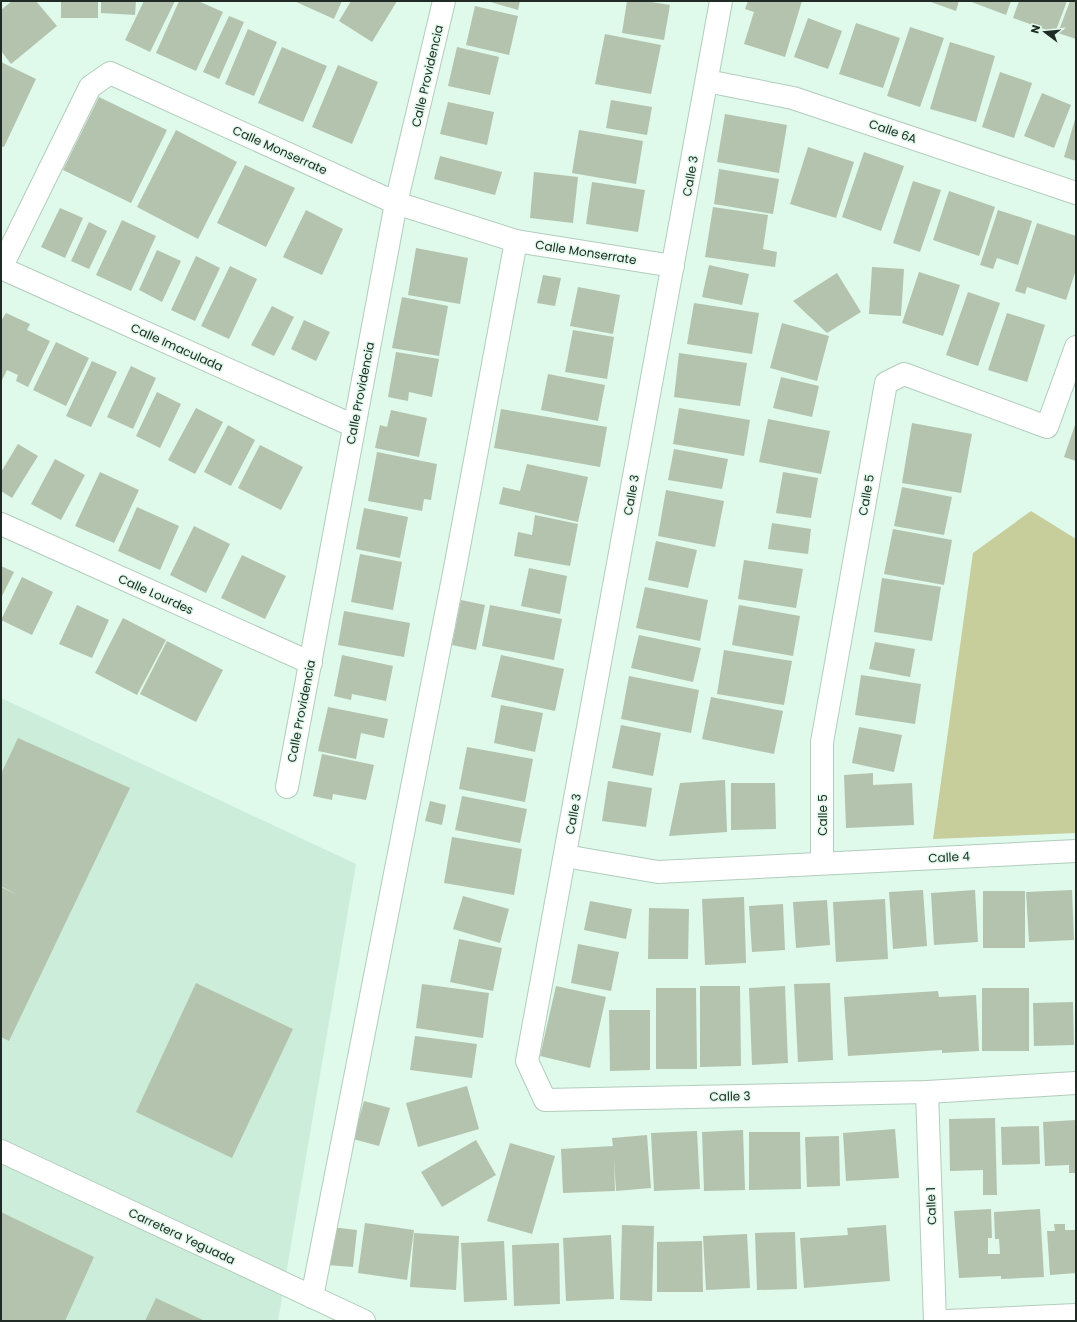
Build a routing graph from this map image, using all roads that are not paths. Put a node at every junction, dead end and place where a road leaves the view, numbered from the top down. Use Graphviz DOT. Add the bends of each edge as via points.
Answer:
graph roads {
  1 [pos="444,1"];
  2 [pos="721,1"];
  3 [pos="707,81"];
  4 [pos="1076,193"];
  5 [pos="396,203"];
  6 [pos="516,241"];
  7 [pos="674,266"];
  8 [pos="1,268"];
  9 [pos="1076,347"];
  10 [pos="354,426"];
  11 [pos="1,524"];
  12 [pos="310,664"];
  13 [pos="287,787"];
  14 [pos="1076,851"];
  15 [pos="565,856"];
  16 [pos="822,864"];
  17 [pos="1076,1083"];
  18 [pos="927,1092"];
  19 [pos="1,1151"];
  20 [pos="312,1297"];
  21 [pos="1076,1315"];
  22 [pos="364,1321"];
  23 [pos="935,1321"];
  24 [pos="947,1321"];
  1 -- 5 [label="street, Calle Providencia"];
  2 -- 3 [label="street, Calle 3"];
  3 -- 4 [label="street, Calle 6A" via="793,98"];
  3 -- 7 [label="street, Calle 3"];
  5 -- 6 [label="street, Calle Monserrate"];
  5 -- 8 [label="street, Calle Monserrate" via="110,73 90,87"];
  5 -- 10 [label="street, Calle Providencia"];
  6 -- 7 [label="street, Calle Monserrate"];
  6 -- 20 [label="street" via="456,568"];
  7 -- 15 [label="street, Calle 3"];
  8 -- 10 [label="street, Calle Imaculada"];
  9 -- 16 [label="street, Calle 5" via="1047,428 904,374 886,383 822,742"];
  10 -- 12 [label="street, Calle Providencia"];
  11 -- 12 [label="street, Calle Lourdes"];
  12 -- 13 [label="street, Calle Providencia"];
  14 -- 16 [label="street, Calle 4"];
  15 -- 16 [label="street, Calle 4" via="658,872"];
  15 -- 18 [label="street, Calle 3" via="526,1061 545,1100"];
  17 -- 18 [label="street, Calle 3"];
  18 -- 23 [label="street, Calle 1"];
  19 -- 20 [label="street, Carretera Yeguada"];
  20 -- 22 [label="street, Carretera Yeguada"];
  21 -- 24 [label="street"];
}
